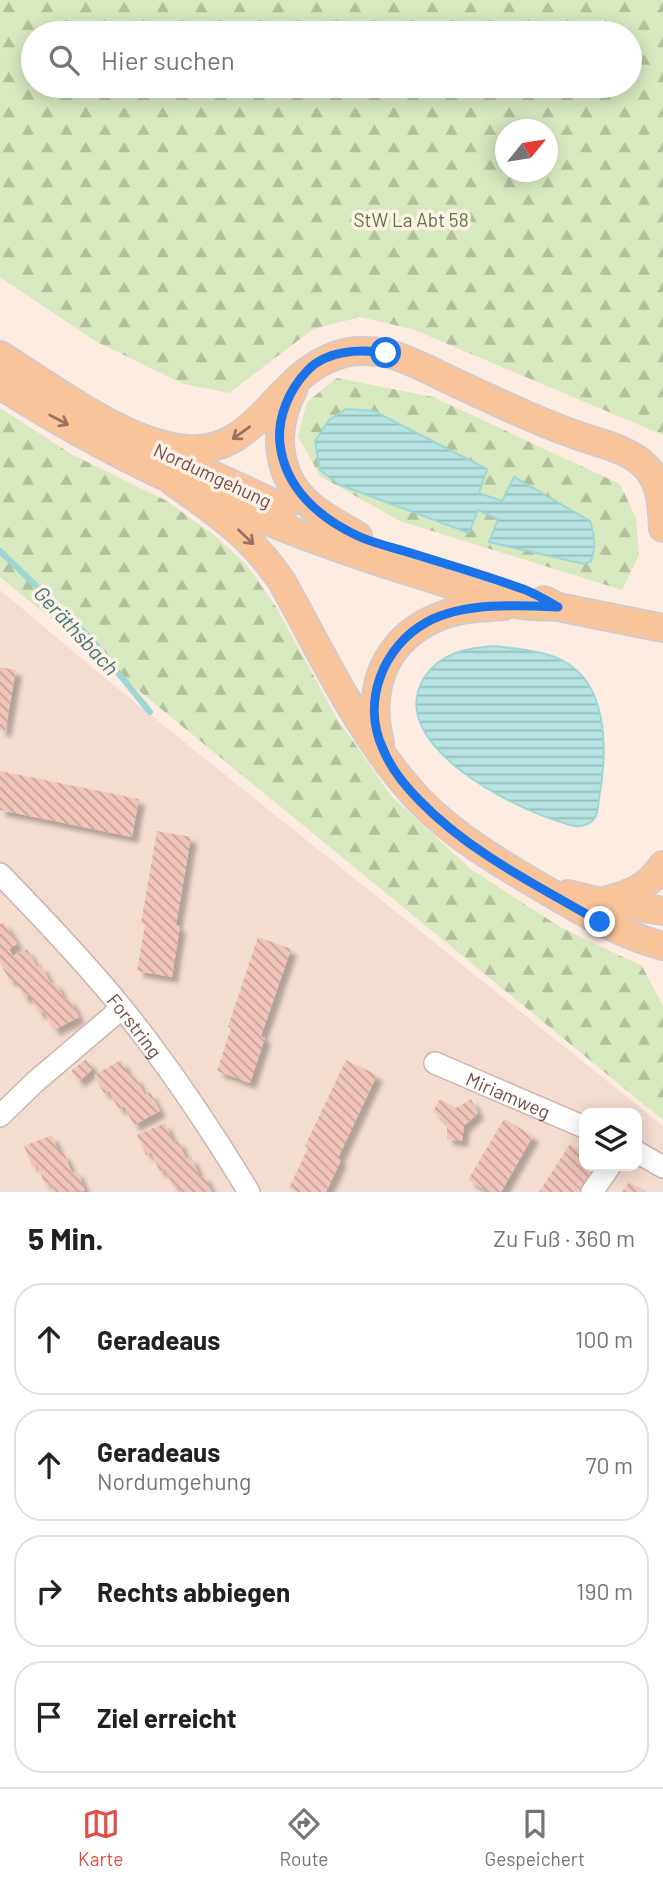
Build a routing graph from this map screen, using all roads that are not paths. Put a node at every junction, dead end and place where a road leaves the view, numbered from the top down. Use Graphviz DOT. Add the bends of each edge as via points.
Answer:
graph roads {
  1 [pos="0,355"];
  2 [pos="308,370"];
  3 [pos="0,385"];
  4 [pos="124,433"];
  5 [pos="658,479"];
  6 [pos="172,481"];
  7 [pos="663,528"];
  8 [pos="358,536"];
  9 [pos="518,605"];
  10 [pos="558,607"];
  11 [pos="663,628"];
  12 [pos="391,766"];
  13 [pos="663,865"];
  14 [pos="0,874"];
  15 [pos="521,876"];
  16 [pos="602,902"];
  17 [pos="663,911"];
  18 [pos="663,946"];
  19 [pos="122,1008"];
  20 [pos="435,1063"];
  21 [pos="0,1116"];
  22 [pos="579,1125"];
  23 [pos="642,1155"];
  24 [pos="663,1167"];
  25 [pos="607,1171"];
  26 [pos="249,1192"];
  27 [pos="592,1192"];
  1 -- 4 [label="main road"];
  2 -- 4 [label="main road, one-way" via="290,383 247,431 223,444 185,449"];
  2 -- 5 [label="main road" via="352,351 394,356 557,429 627,453"];
  2 -- 8 [label="main road" via="294,388 281,421 284,467 315,509"];
  3 -- 6 [label="main road, one-way"];
  4 -- 8 [label="main road, Nordumgehung" via="300,516"];
  5 -- 7 [label="main road"];
  6 -- 9 [label="main road" via="355,554"];
  6 -- 12 [label="main road, one-way" via="230,522 266,558"];
  8 -- 10 [label="main road, Nordumgehung" via="523,588"];
  9 -- 10 [label="main road"];
  9 -- 12 [label="main road" via="458,611 428,621 387,660 376,685 375,711 381,747"];
  10 -- 11 [label="main road, Nordumgehung"];
  12 -- 15 [label="main road" via="438,818"];
  13 -- 16 [label="main road" via="654,879 632,894"];
  14 -- 19 [label="street, Forstring"];
  15 -- 16 [label="main road"];
  15 -- 18 [label="main road" via="600,922"];
  16 -- 17 [label="main road"];
  19 -- 21 [label="street"];
  19 -- 26 [label="street, Forstring" via="163,1060"];
  20 -- 22 [label="street, Miriamweg"];
  23 -- 24 [label="street"];
  25 -- 27 [label="street"];
}
